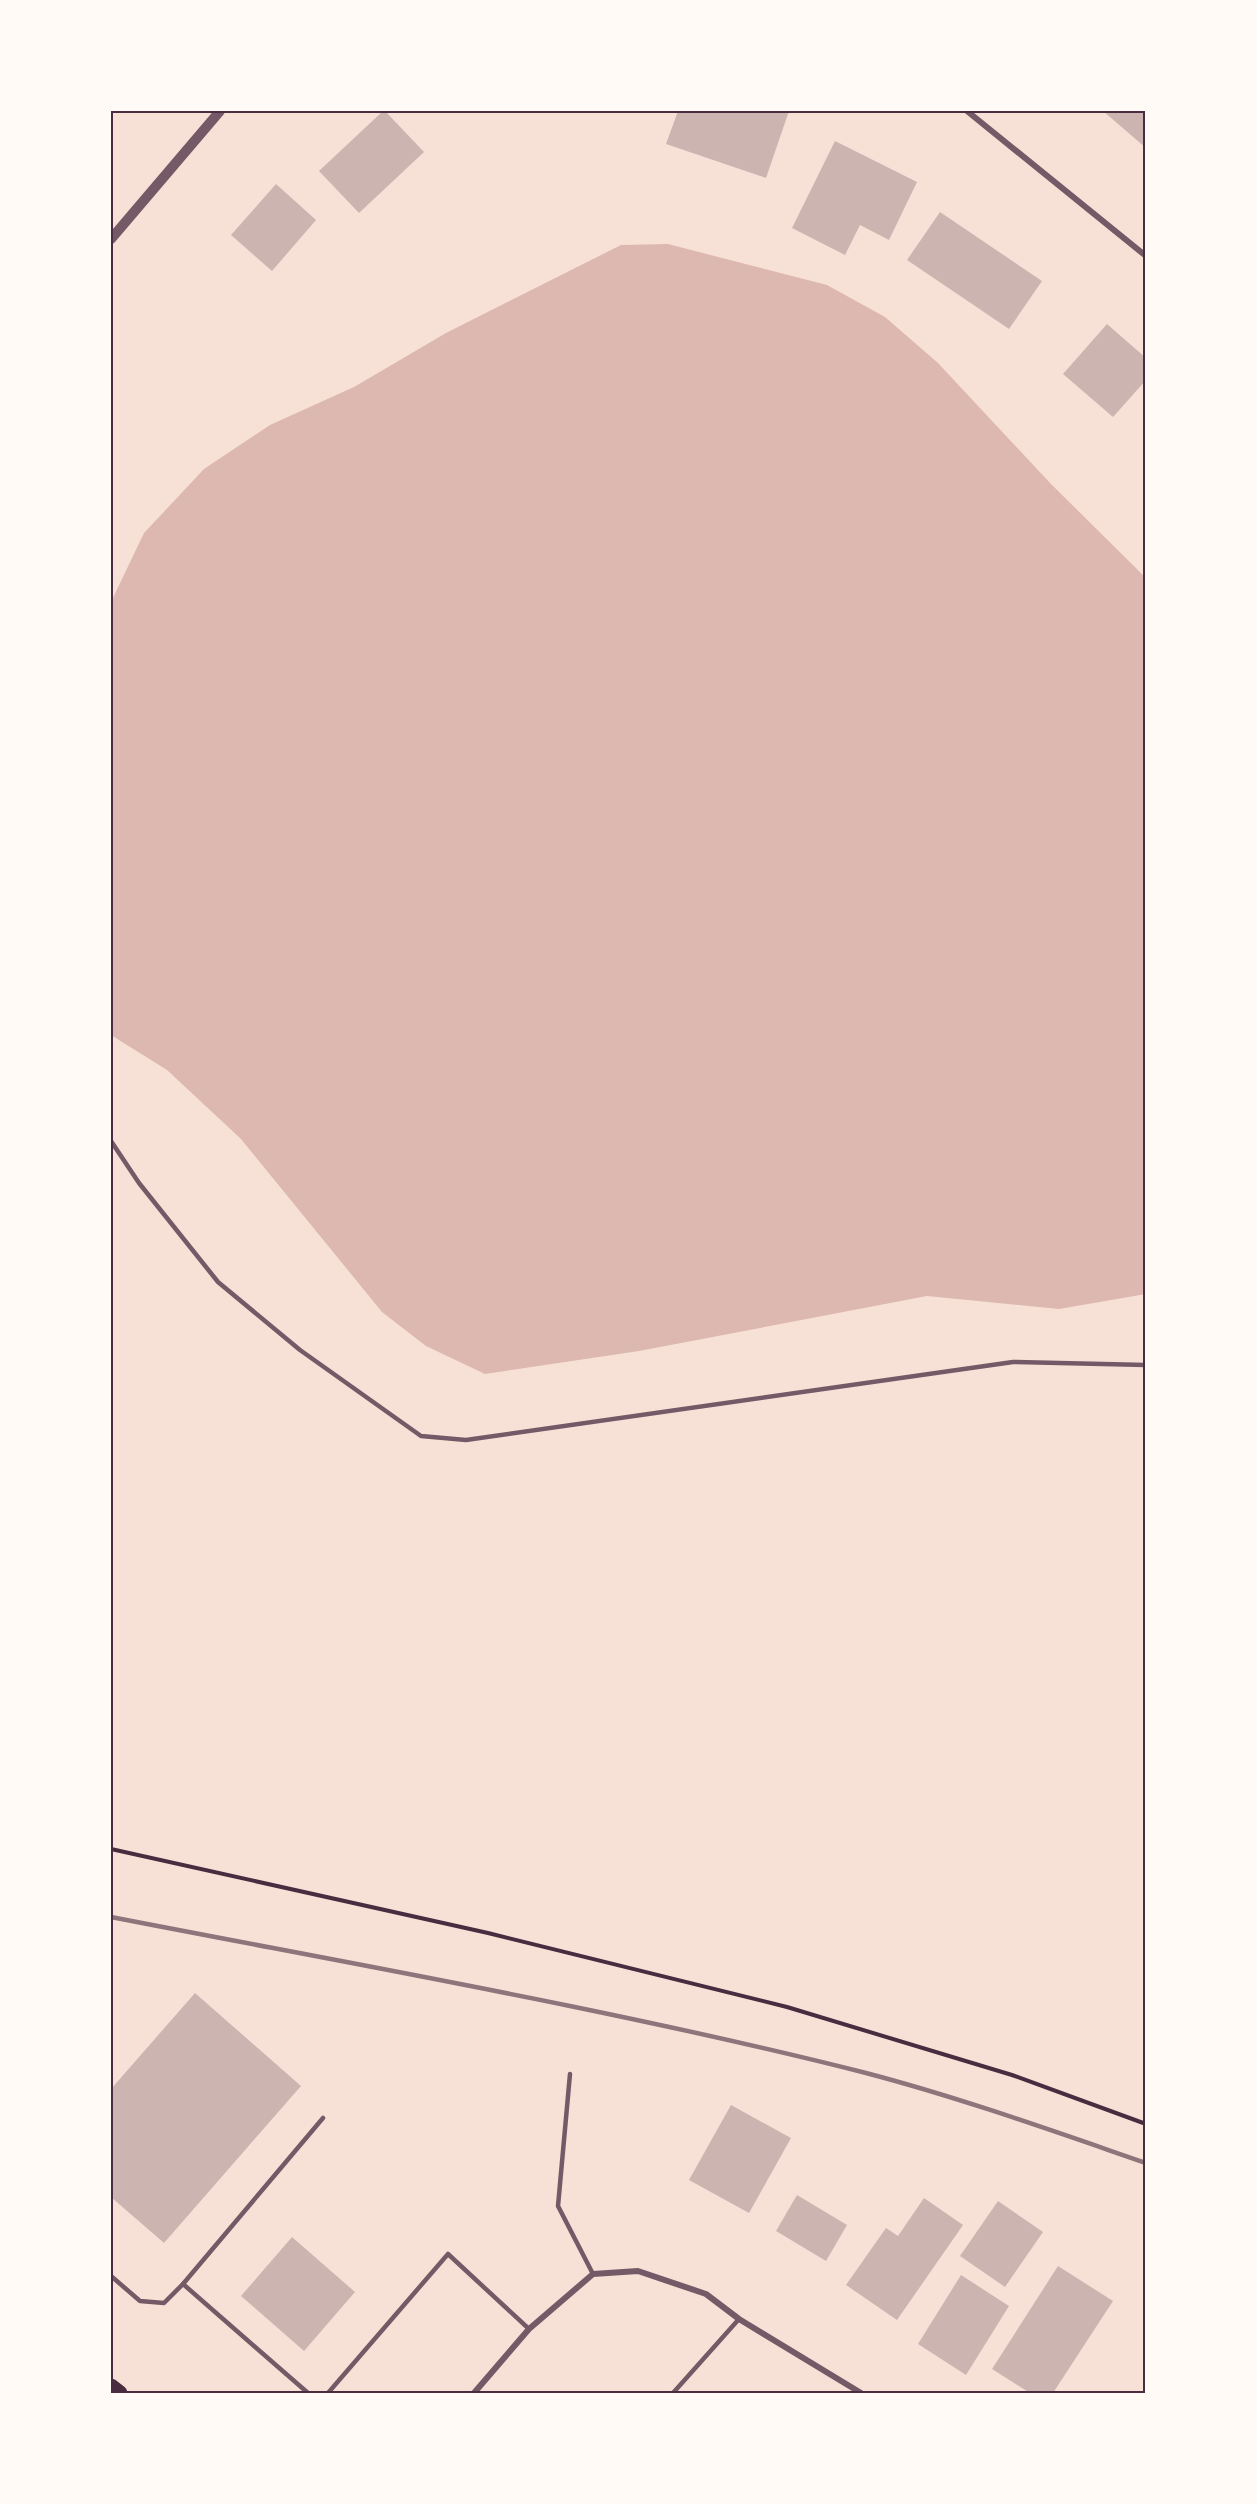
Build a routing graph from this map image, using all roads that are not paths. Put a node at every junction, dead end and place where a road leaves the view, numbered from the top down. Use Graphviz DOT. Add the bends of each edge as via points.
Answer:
graph roads {
  1 [pos="220,111"];
  2 [pos="967,111"];
  3 [pos="111,239"];
  4 [pos="1146,256"];
  5 [pos="111,1141"];
  6 [pos="1146,1365"];
  7 [pos="570,2074"];
  8 [pos="322,2118"];
  9 [pos="593,2274"];
  10 [pos="111,2276"];
  11 [pos="183,2284"];
  12 [pos="739,2319"];
  13 [pos="529,2329"];
  14 [pos="111,2386"];
  15 [pos="120,2393"];
  16 [pos="308,2393"];
  17 [pos="328,2393"];
  18 [pos="474,2393"];
  19 [pos="673,2393"];
  20 [pos="861,2393"];
  1 -- 3 [label="street"];
  2 -- 4 [label="street"];
  5 -- 6 [label="lane" via="139,1183 218,1282 300,1350 421,1436 466,1440 1013,1362"];
  7 -- 9 [label="lane" via="558,2206"];
  8 -- 11 [label="lane"];
  9 -- 12 [label="street" via="638,2271 661,2278 706,2294"];
  9 -- 13 [label="street"];
  10 -- 11 [label="lane" via="140,2301 164,2303"];
  11 -- 16 [label="lane"];
  12 -- 19 [label="lane"];
  12 -- 20 [label="street"];
  13 -- 17 [label="lane" via="448,2254"];
  13 -- 18 [label="street"];
  14 -- 15 [label="main road"];
}
